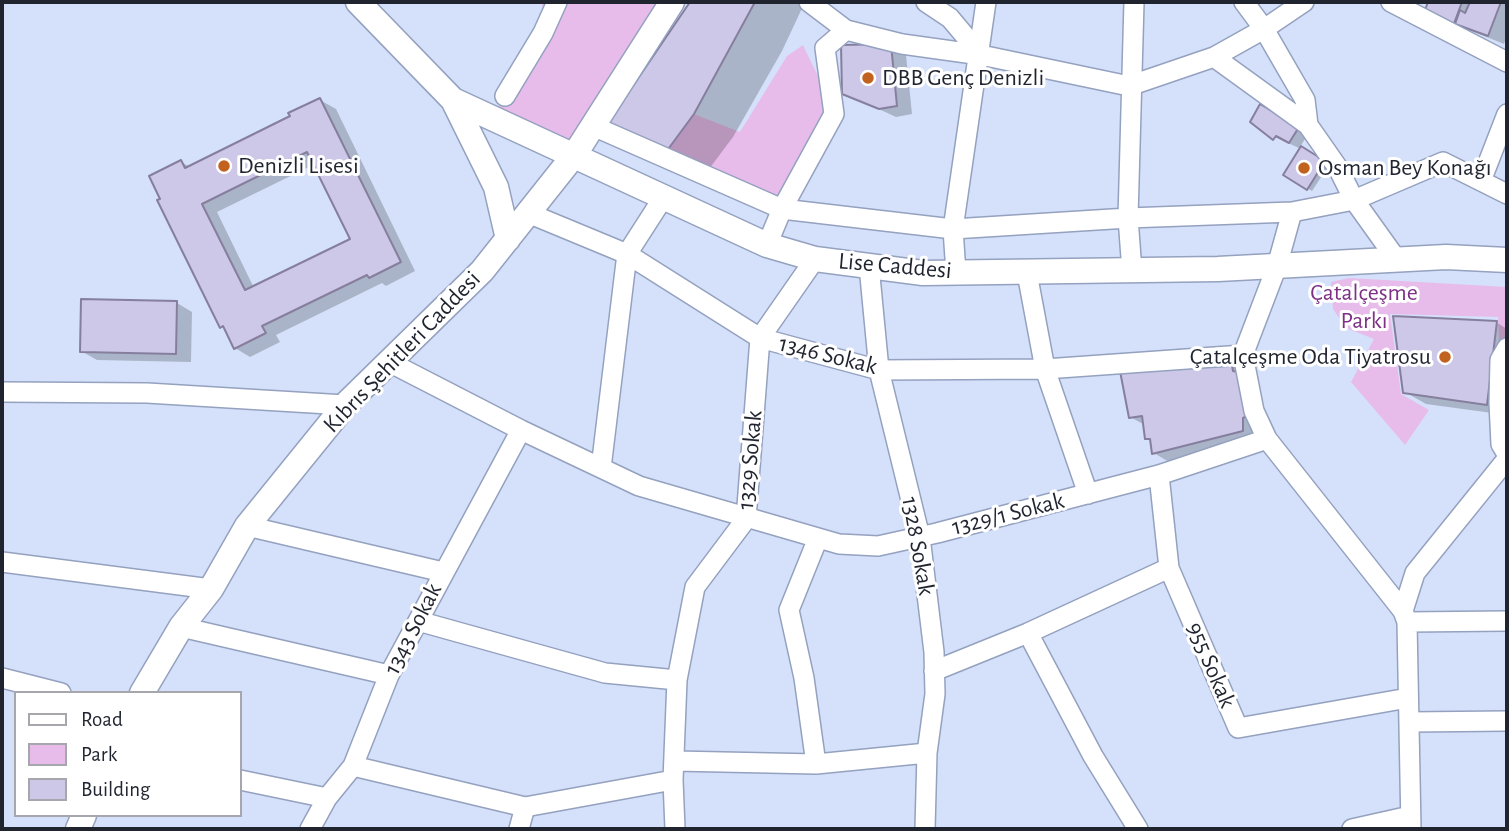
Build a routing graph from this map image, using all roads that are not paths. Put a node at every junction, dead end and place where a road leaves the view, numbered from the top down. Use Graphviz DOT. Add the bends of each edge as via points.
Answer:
graph roads {
  1 [pos="358,2"];
  2 [pos="557,2"];
  3 [pos="672,2"];
  4 [pos="809,2"];
  5 [pos="926,2"];
  6 [pos="986,2"];
  7 [pos="1134,2"];
  8 [pos="1244,2"];
  9 [pos="1304,2"];
  10 [pos="1391,2"];
  11 [pos="1264,29"];
  12 [pos="846,30"];
  13 [pos="981,55"];
  14 [pos="1214,57"];
  15 [pos="1507,62"];
  16 [pos="1129,86"];
  17 [pos="505,96"];
  18 [pos="453,100"];
  19 [pos="1507,114"];
  20 [pos="1308,125"];
  21 [pos="593,127"];
  22 [pos="575,154"];
  23 [pos="1481,181"];
  24 [pos="1507,194"];
  25 [pos="663,198"];
  26 [pos="1354,200"];
  27 [pos="782,209"];
  28 [pos="1292,212"];
  29 [pos="528,213"];
  30 [pos="1128,218"];
  31 [pos="953,229"];
  32 [pos="508,239"];
  33 [pos="767,245"];
  34 [pos="627,254"];
  35 [pos="815,259"];
  36 [pos="1397,260"];
  37 [pos="1507,260"];
  38 [pos="869,266"];
  39 [pos="1277,266"];
  40 [pos="1132,271"];
  41 [pos="956,273"];
  42 [pos="1027,273"];
  43 [pos="760,338"];
  44 [pos="1507,348"];
  45 [pos="1243,355"];
  46 [pos="389,362"];
  47 [pos="1045,369"];
  48 [pos="878,370"];
  49 [pos="2,392"];
  50 [pos="345,405"];
  51 [pos="521,430"];
  52 [pos="1267,439"];
  53 [pos="1507,456"];
  54 [pos="601,468"];
  55 [pos="1159,475"];
  56 [pos="1088,494"];
  57 [pos="746,519"];
  58 [pos="247,526"];
  59 [pos="920,537"];
  60 [pos="818,538"];
  61 [pos="2,562"];
  62 [pos="1168,568"];
  63 [pos="443,572"];
  64 [pos="211,589"];
  65 [pos="1405,617"];
  66 [pos="418,621"];
  67 [pos="1507,621"];
  68 [pos="181,626"];
  69 [pos="1028,632"];
  70 [pos="934,671"];
  71 [pos="389,675"];
  72 [pos="2,678"];
  73 [pos="677,680"];
  74 [pos="53,691"];
  75 [pos="143,691"];
  76 [pos="1408,698"];
  77 [pos="1507,721"];
  78 [pos="1410,722"];
  79 [pos="927,752"];
  80 [pos="816,764"];
  81 [pos="353,765"];
  82 [pos="674,771"];
  83 [pos="242,780"];
  84 [pos="327,798"];
  85 [pos="525,807"];
  86 [pos="1410,822"];
  87 [pos="310,829"];
  88 [pos="519,829"];
  89 [pos="675,829"];
  90 [pos="925,829"];
  91 [pos="1138,829"];
  92 [pos="1352,829"];
  1 -- 18 [label="main road, Lise Caddesi"];
  2 -- 17 [label="street"];
  3 -- 21 [label="main road, Kıbrıs Şehitleri Caddesi"];
  4 -- 12 [label="street"];
  5 -- 13 [label="street" via="950,18"];
  6 -- 13 [label="street"];
  7 -- 16 [label="street"];
  8 -- 11 [label="street"];
  9 -- 11 [label="street"];
  10 -- 15 [label="street"];
  11 -- 14 [label="street"];
  11 -- 20 [label="street" via="1305,100"];
  12 -- 13 [label="street" via="902,44"];
  12 -- 27 [label="street" via="825,48 834,114"];
  13 -- 16 [label="street"];
  13 -- 31 [label="street"];
  14 -- 16 [label="street"];
  14 -- 20 [label="street"];
  16 -- 30 [label="street"];
  18 -- 22 [label="main road, Lise Caddesi"];
  18 -- 32 [label="main road" via="496,187"];
  19 -- 23 [label="street"];
  20 -- 26 [label="street"];
  21 -- 22 [label="main road, Kıbrıs Şehitleri Caddesi"];
  21 -- 27 [label="street"];
  22 -- 25 [label="main road, Lise Caddesi"];
  22 -- 29 [label="main road, Kıbrıs Şehitleri Caddesi"];
  23 -- 24 [label="street"];
  23 -- 26 [label="street" via="1443,162"];
  25 -- 33 [label="main road, Lise Caddesi"];
  25 -- 34 [label="street"];
  26 -- 28 [label="street"];
  26 -- 36 [label="street"];
  27 -- 31 [label="street"];
  27 -- 33 [label="street"];
  28 -- 30 [label="street"];
  28 -- 39 [label="street"];
  29 -- 32 [label="main road, Kıbrıs Şehitleri Caddesi"];
  29 -- 34 [label="street, 1346 Sokak"];
  30 -- 31 [label="street"];
  30 -- 40 [label="street"];
  31 -- 41 [label="street"];
  32 -- 46 [label="main road, Kıbrıs Şehitleri Caddesi" via="482,271"];
  33 -- 35 [label="main road, Lise Caddesi"];
  34 -- 43 [label="street, 1346 Sokak"];
  34 -- 54 [label="street"];
  35 -- 38 [label="main road, Lise Caddesi"];
  35 -- 43 [label="street"];
  36 -- 37 [label="main road, Lise Caddesi"];
  36 -- 39 [label="main road, Lise Caddesi"];
  38 -- 41 [label="main road, Lise Caddesi"];
  38 -- 48 [label="street, 1328 Sokak"];
  39 -- 40 [label="main road, Lise Caddesi"];
  39 -- 45 [label="street"];
  40 -- 42 [label="main road, Lise Caddesi"];
  41 -- 42 [label="main road, Lise Caddesi"];
  42 -- 47 [label="street"];
  43 -- 48 [label="street, 1346 Sokak"];
  43 -- 57 [label="street, 1329 Sokak"];
  44 -- 53 [label="street" via="1500,360 1499,403 1501,444"];
  45 -- 47 [label="street, 1346 Sokak"];
  45 -- 52 [label="street" via="1254,411"];
  46 -- 50 [label="main road, Kıbrıs Şehitleri Caddesi"];
  46 -- 51 [label="street, 1329/1 Sokak"];
  47 -- 48 [label="street, 1346 Sokak"];
  47 -- 56 [label="street"];
  48 -- 59 [label="street, 1328 Sokak"];
  49 -- 50 [label="street" via="147,393"];
  50 -- 58 [label="main road, Kıbrıs Şehitleri Caddesi"];
  51 -- 54 [label="street, 1329/1 Sokak"];
  51 -- 63 [label="street, 1343 Sokak"];
  52 -- 55 [label="street, 1329/1 Sokak"];
  52 -- 65 [label="street"];
  53 -- 65 [label="street" via="1415,573"];
  54 -- 57 [label="street, 1329/1 Sokak" via="639,486"];
  55 -- 56 [label="street, 1329/1 Sokak"];
  55 -- 62 [label="street, 955 Sokak"];
  56 -- 59 [label="street, 1329/1 Sokak"];
  57 -- 60 [label="street, 1329/1 Sokak"];
  57 -- 73 [label="street, 1329 Sokak" via="695,587"];
  58 -- 63 [label="street"];
  58 -- 64 [label="main road, Kıbrıs Şehitleri Caddesi"];
  59 -- 60 [label="street, 1329/1 Sokak" via="878,546"];
  59 -- 70 [label="street, 1328 Sokak"];
  60 -- 80 [label="street" via="789,610"];
  61 -- 64 [label="street"];
  62 -- 69 [label="street"];
  62 -- 76 [label="street, 955 Sokak" via="1238,728"];
  63 -- 66 [label="street, 1343 Sokak"];
  64 -- 68 [label="main road, Kıbrıs Şehitleri Caddesi"];
  65 -- 67 [label="street"];
  65 -- 76 [label="street"];
  66 -- 71 [label="street, 1343 Sokak"];
  66 -- 73 [label="street" via="605,673"];
  68 -- 71 [label="street"];
  68 -- 75 [label="main road, Kıbrıs Şehitleri Caddesi"];
  69 -- 70 [label="street"];
  69 -- 91 [label="street" via="1093,756"];
  70 -- 79 [label="street, 1328 Sokak"];
  71 -- 81 [label="street, 1343 Sokak"];
  72 -- 74 [label="street"];
  73 -- 82 [label="street, 1329 Sokak"];
  76 -- 78 [label="street"];
  77 -- 78 [label="street"];
  78 -- 86 [label="street"];
  79 -- 80 [label="street"];
  79 -- 90 [label="street, 1328 Sokak"];
  80 -- 82 [label="street"];
  81 -- 84 [label="street, 1343 Sokak"];
  81 -- 85 [label="street"];
  82 -- 85 [label="street"];
  82 -- 89 [label="street, 1329 Sokak"];
  83 -- 84 [label="street"];
  84 -- 87 [label="street, 1343 Sokak"];
  85 -- 88 [label="street"];
  86 -- 92 [label="street"];
}
